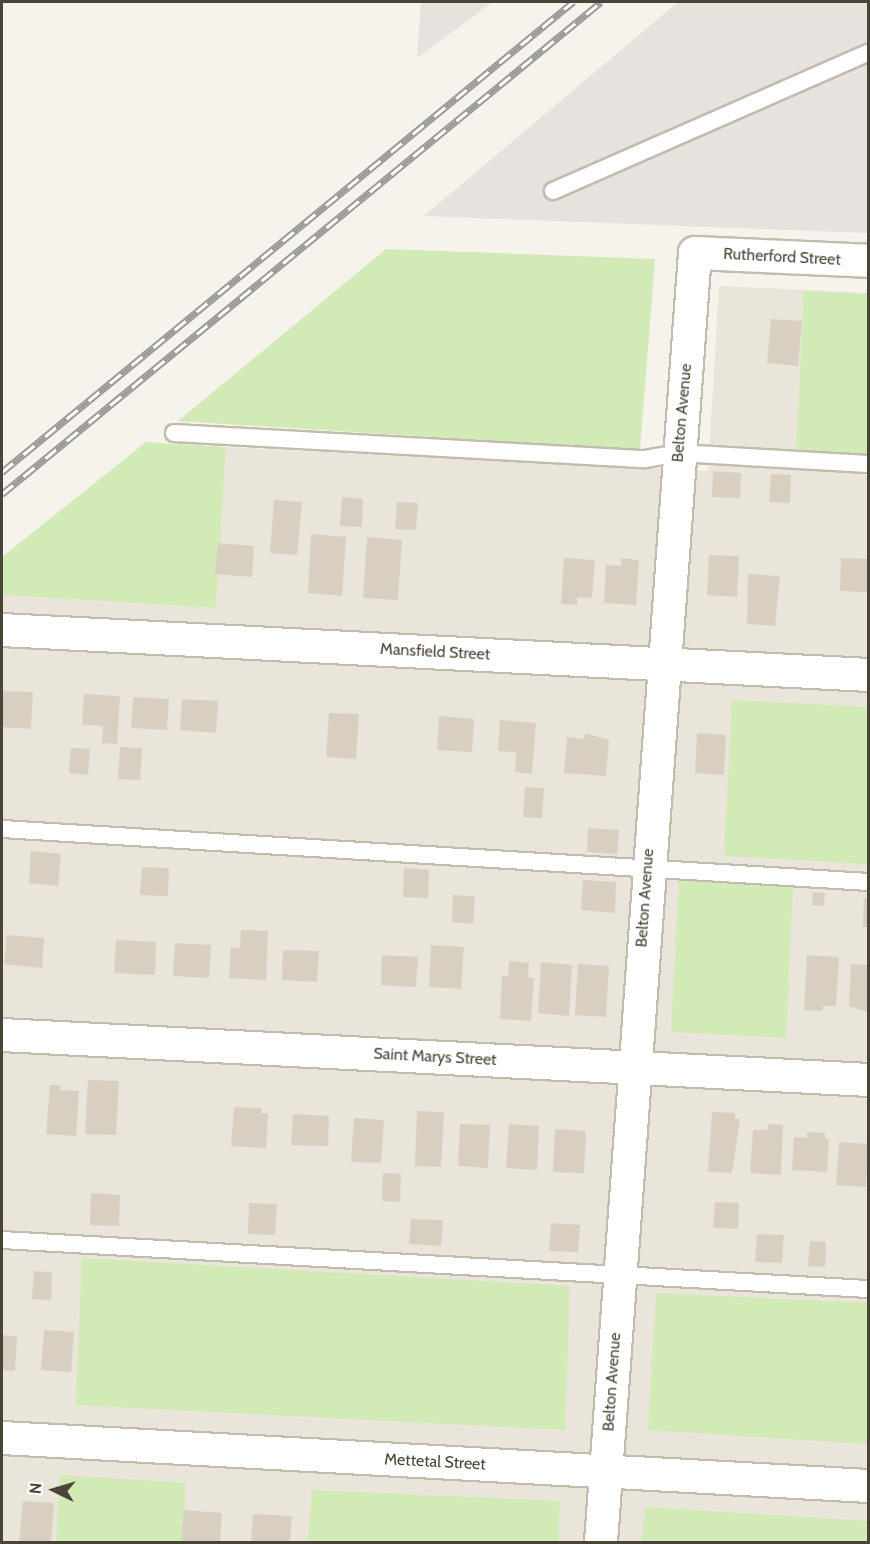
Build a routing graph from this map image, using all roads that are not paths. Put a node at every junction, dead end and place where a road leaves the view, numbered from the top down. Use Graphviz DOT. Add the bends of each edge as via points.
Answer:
graph roads {
  1 [pos="868,53"];
  2 [pos="553,191"];
  3 [pos="694,253"];
  4 [pos="868,261"];
  5 [pos="174,433"];
  6 [pos="678,453"];
  7 [pos="868,464"];
  8 [pos="2,630"];
  9 [pos="662,664"];
  10 [pos="868,675"];
  11 [pos="2,829"];
  12 [pos="647,870"];
  13 [pos="868,882"];
  14 [pos="2,1035"];
  15 [pos="633,1068"];
  16 [pos="868,1080"];
  17 [pos="2,1240"];
  18 [pos="619,1275"];
  19 [pos="868,1289"];
  20 [pos="2,1438"];
  21 [pos="606,1472"];
  22 [pos="868,1486"];
  23 [pos="601,1542"];
  1 -- 2 [label="lane"];
  3 -- 4 [label="street, Rutherford Street"];
  3 -- 6 [label="street, Belton Avenue"];
  5 -- 6 [label="lane" via="645,459"];
  6 -- 7 [label="lane"];
  6 -- 9 [label="street, Belton Avenue"];
  8 -- 9 [label="street, Mansfield Street"];
  9 -- 10 [label="street, Mansfield Street"];
  9 -- 12 [label="street, Belton Avenue"];
  11 -- 12 [label="lane"];
  12 -- 13 [label="lane"];
  12 -- 15 [label="street, Belton Avenue"];
  14 -- 15 [label="street, Saint Marys Street"];
  15 -- 16 [label="street, Saint Marys Street"];
  15 -- 18 [label="street, Belton Avenue"];
  17 -- 18 [label="lane"];
  18 -- 19 [label="lane"];
  18 -- 21 [label="street, Belton Avenue"];
  20 -- 21 [label="street, Mettetal Street"];
  21 -- 22 [label="street, Mettetal Street"];
  21 -- 23 [label="street, Belton Avenue"];
}
